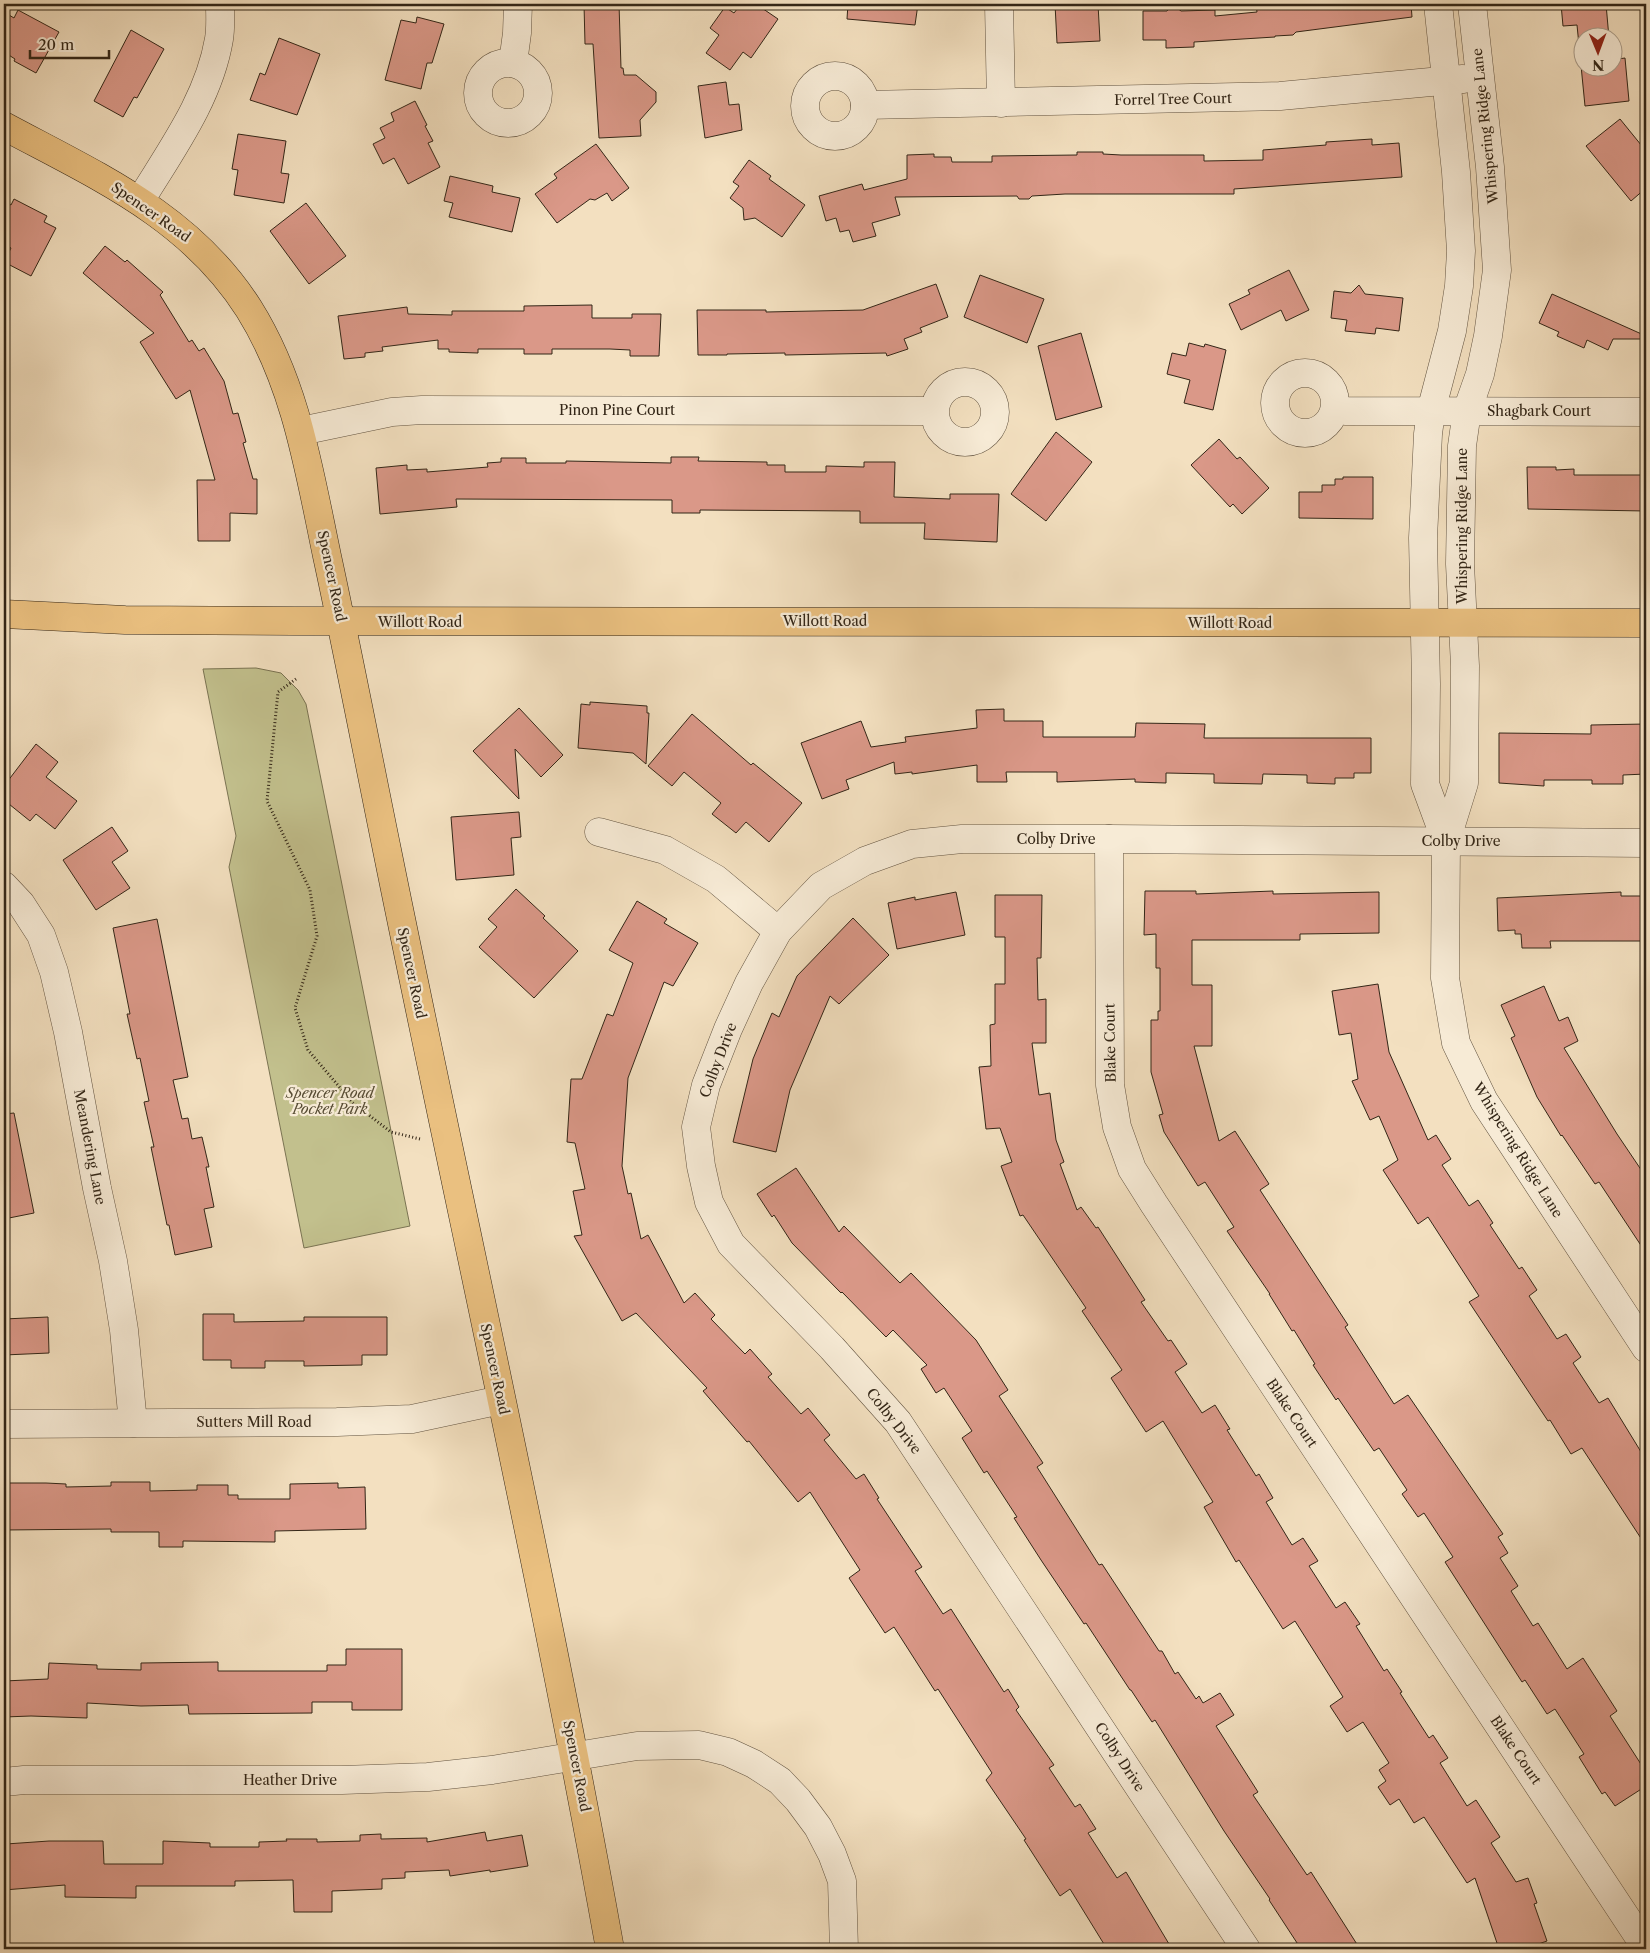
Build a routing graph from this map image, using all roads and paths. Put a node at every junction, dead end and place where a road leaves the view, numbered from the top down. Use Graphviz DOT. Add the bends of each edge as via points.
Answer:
graph roads {
  1 [pos="220,4"];
  2 [pos="518,4"];
  3 [pos="999,4"];
  4 [pos="1438,4"];
  5 [pos="1472,4"];
  6 [pos="512,63"];
  7 [pos="1479,77"];
  8 [pos="1445,80"];
  9 [pos="1001,103"];
  10 [pos="865,105"];
  11 [pos="4,126"];
  12 [pos="140,200"];
  13 [pos="1334,409"];
  14 [pos="934,411"];
  15 [pos="1431,411"];
  16 [pos="1467,411"];
  17 [pos="1646,412"];
  18 [pos="301,431"];
  19 [pos="4,614"];
  20 [pos="342,621"];
  21 [pos="1646,623"];
  22 [pos="1424,624"];
  23 [pos="1463,624"];
  24 [pos="296,679"];
  25 [pos="599,832"];
  26 [pos="1109,838"];
  27 [pos="1446,841"];
  28 [pos="1646,843"];
  29 [pos="4,886"];
  30 [pos="778,930"];
  31 [pos="448,1145"];
  32 [pos="1646,1348"];
  33 [pos="501,1400"];
  34 [pos="133,1422"];
  35 [pos="4,1424"];
  36 [pos="576,1757"];
  37 [pos="4,1782"];
  38 [pos="1637,1934"];
  39 [pos="610,1949"];
  40 [pos="844,1949"];
  41 [pos="1246,1949"];
  1 -- 12 [label="street" via="219,37 204,91 189,122"];
  2 -- 6 [label="street"];
  3 -- 9 [label="street"];
  4 -- 8 [label="street, Whispering Ridge Lane"];
  5 -- 7 [label="street, Whispering Ridge Lane"];
  7 -- 8 [label="street, Forrel Tree Court"];
  7 -- 16 [label="street, Whispering Ridge Lane" via="1490,167 1497,270 1480,374"];
  8 -- 9 [label="street, Forrel Tree Court" via="1280,96"];
  8 -- 15 [label="street, Whispering Ridge Lane" via="1461,251 1452,331"];
  9 -- 10 [label="street, Forrel Tree Court"];
  11 -- 12 [label="main road, Spencer Road"];
  12 -- 18 [label="main road, Spencer Road" via="202,250 230,282 268,342 287,386"];
  13 -- 15 [label="street, Shagbark Court"];
  14 -- 18 [label="street, Pinon Pine Court" via="422,410 392,412"];
  15 -- 16 [label="street, Shagbark Court"];
  15 -- 22 [label="street, Whispering Ridge Lane" via="1423,538"];
  16 -- 17 [label="street, Shagbark Court"];
  16 -- 23 [label="street, Whispering Ridge Lane" via="1460,475"];
  18 -- 20 [label="main road, Spencer Road"];
  19 -- 20 [label="main road, Willott Road" via="125,620"];
  20 -- 22 [label="main road, Willott Road"];
  20 -- 31 [label="main road, Spencer Road"];
  21 -- 23 [label="main road, Willott Road"];
  22 -- 23 [label="main road, Willott Road"];
  22 -- 27 [label="street, Whispering Ridge Lane" via="1425,784"];
  23 -- 27 [label="street, Whispering Ridge Lane" via="1464,783"];
  24 -- 31 [label="path" via="278,692 267,800 310,890 317,936 295,1008 308,1050 353,1103 391,1132"];
  25 -- 30 [label="street" via="665,850 716,879"];
  26 -- 27 [label="street, Colby Drive"];
  26 -- 30 [label="street, Colby Drive" via="962,839 912,844 865,862 821,886"];
  26 -- 38 [label="street, Blake Court" via="1110,1084 1117,1127 1132,1169"];
  27 -- 28 [label="street, Colby Drive"];
  27 -- 32 [label="street, Whispering Ridge Lane" via="1445,978 1456,1043 1484,1101"];
  29 -- 34 [label="street, Meandering Lane" via="21,904 41,935 54,972 113,1261"];
  30 -- 41 [label="street, Colby Drive" via="749,983 706,1086 696,1128 709,1202 732,1244 898,1422"];
  31 -- 33 [label="main road, Spencer Road"];
  33 -- 34 [label="street, Sutters Mill Road" via="412,1418 338,1422"];
  33 -- 36 [label="main road, Spencer Road"];
  34 -- 35 [label="street, Sutters Mill Road"];
  36 -- 37 [label="street, Heather Drive" via="428,1777"];
  36 -- 39 [label="main road, Spencer Road"];
  36 -- 40 [label="street, Heather Drive" via="637,1746 699,1745 728,1752 780,1781 818,1827 832,1854 842,1881"];
}
